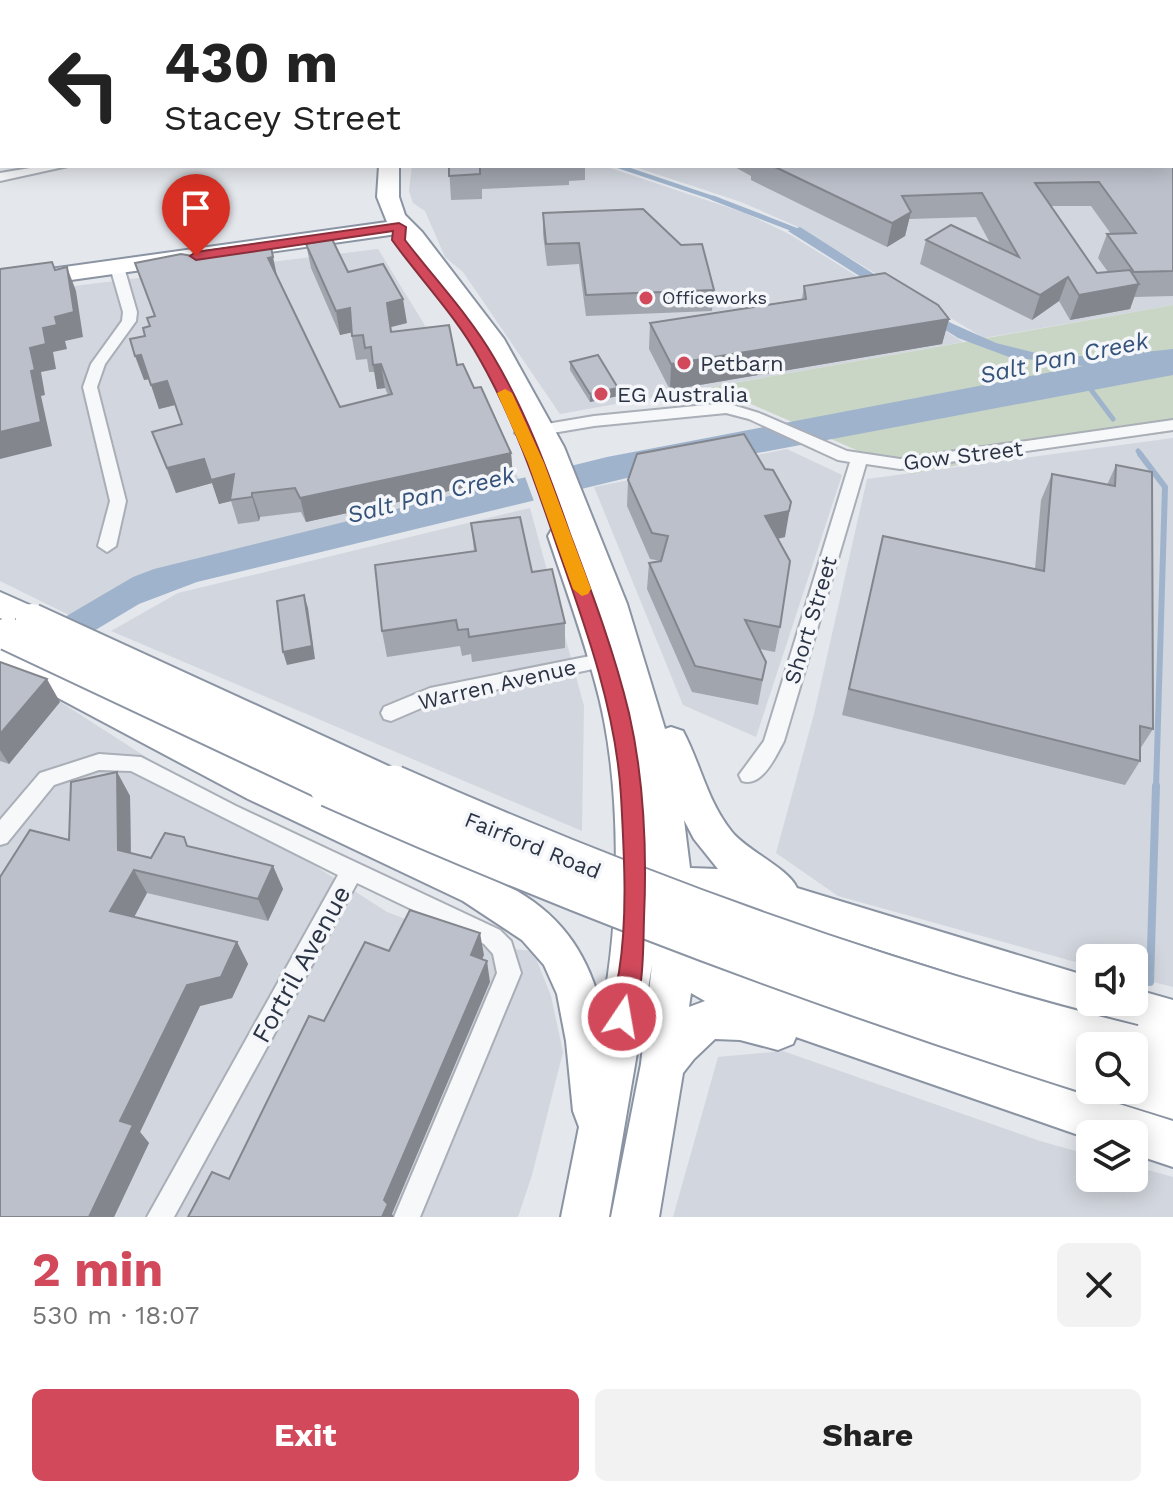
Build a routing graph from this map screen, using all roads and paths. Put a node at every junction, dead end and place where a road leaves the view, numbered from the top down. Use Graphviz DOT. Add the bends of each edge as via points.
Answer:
graph roads {
  1 [pos="51,168"];
  2 [pos="389,168"];
  3 [pos="0,177"];
  4 [pos="399,227"];
  5 [pos="117,267"];
  6 [pos="0,283"];
  7 [pos="1173,425"];
  8 [pos="532,431"];
  9 [pos="859,460"];
  10 [pos="560,498"];
  11 [pos="107,546"];
  12 [pos="8,628"];
  13 [pos="605,660"];
  14 [pos="636,694"];
  15 [pos="391,713"];
  16 [pos="749,775"];
  17 [pos="0,836"];
  18 [pos="352,871"];
  19 [pos="673,887"];
  20 [pos="634,906"];
  21 [pos="838,918"];
  22 [pos="673,959"];
  23 [pos="1076,993"];
  24 [pos="1148,1014"];
  25 [pos="1173,1021"];
  26 [pos="1083,1032"];
  27 [pos="857,1039"];
  28 [pos="1148,1050"];
  29 [pos="1173,1056"];
  30 [pos="663,1064"];
  31 [pos="1076,1068"];
  32 [pos="1148,1090"];
  33 [pos="1173,1097"];
  34 [pos="599,1138"];
  35 [pos="1173,1144"];
  36 [pos="160,1217"];
  37 [pos="407,1217"];
  38 [pos="585,1217"];
  39 [pos="635,1217"];
  1 -- 3 [label="street"];
  2 -- 4 [label="highway" via="387,198"];
  4 -- 5 [label="highway"];
  4 -- 8 [label="highway" via="414,237 491,339"];
  5 -- 6 [label="highway"];
  5 -- 11 [label="street" via="129,321 98,364 90,387 118,501"];
  7 -- 9 [label="street, Gow Street" via="920,464"];
  8 -- 9 [label="street, Gow Street" via="735,409"];
  8 -- 10 [label="highway"];
  9 -- 16 [label="street, Short Street" via="774,741"];
  10 -- 13 [label="highway"];
  10 -- 14 [label="highway" via="611,604"];
  12 -- 26 [label="highway, Fairford Road, bridge" via="593,871 878,975"];
  12 -- 31 [label="highway, Fairford Road, bridge" via="280,763 589,897 804,979"];
  12 -- 34 [label="highway" via="242,778 455,879 543,932 560,955 581,1007"];
  13 -- 15 [label="street, Warren Avenue" via="430,696"];
  13 -- 20 [label="highway" via="631,793"];
  14 -- 19 [label="highway" via="659,770"];
  14 -- 21 [label="highway" via="665,723 697,813 717,845 747,872"];
  17 -- 18 [label="street, Fortril Avenue" via="47,779 99,762 126,761"];
  18 -- 36 [label="street, Fortril Avenue"];
  18 -- 37 [label="street" via="492,937 503,949 509,973"];
  19 -- 20 [label="highway"];
  19 -- 21 [label="highway" via="727,887"];
  19 -- 22 [label="highway"];
  20 -- 22 [label="highway"];
  20 -- 34 [label="highway" via="630,981"];
  21 -- 23 [label="highway"];
  22 -- 27 [label="highway" via="716,986"];
  22 -- 30 [label="highway"];
  24 -- 25 [label="highway"];
  27 -- 30 [label="highway" via="716,1017 696,1024"];
  27 -- 35 [label="highway"];
  28 -- 29 [label="highway, Fairford Road"];
  30 -- 39 [label="highway"];
  32 -- 33 [label="highway"];
  34 -- 38 [label="highway"];
}
